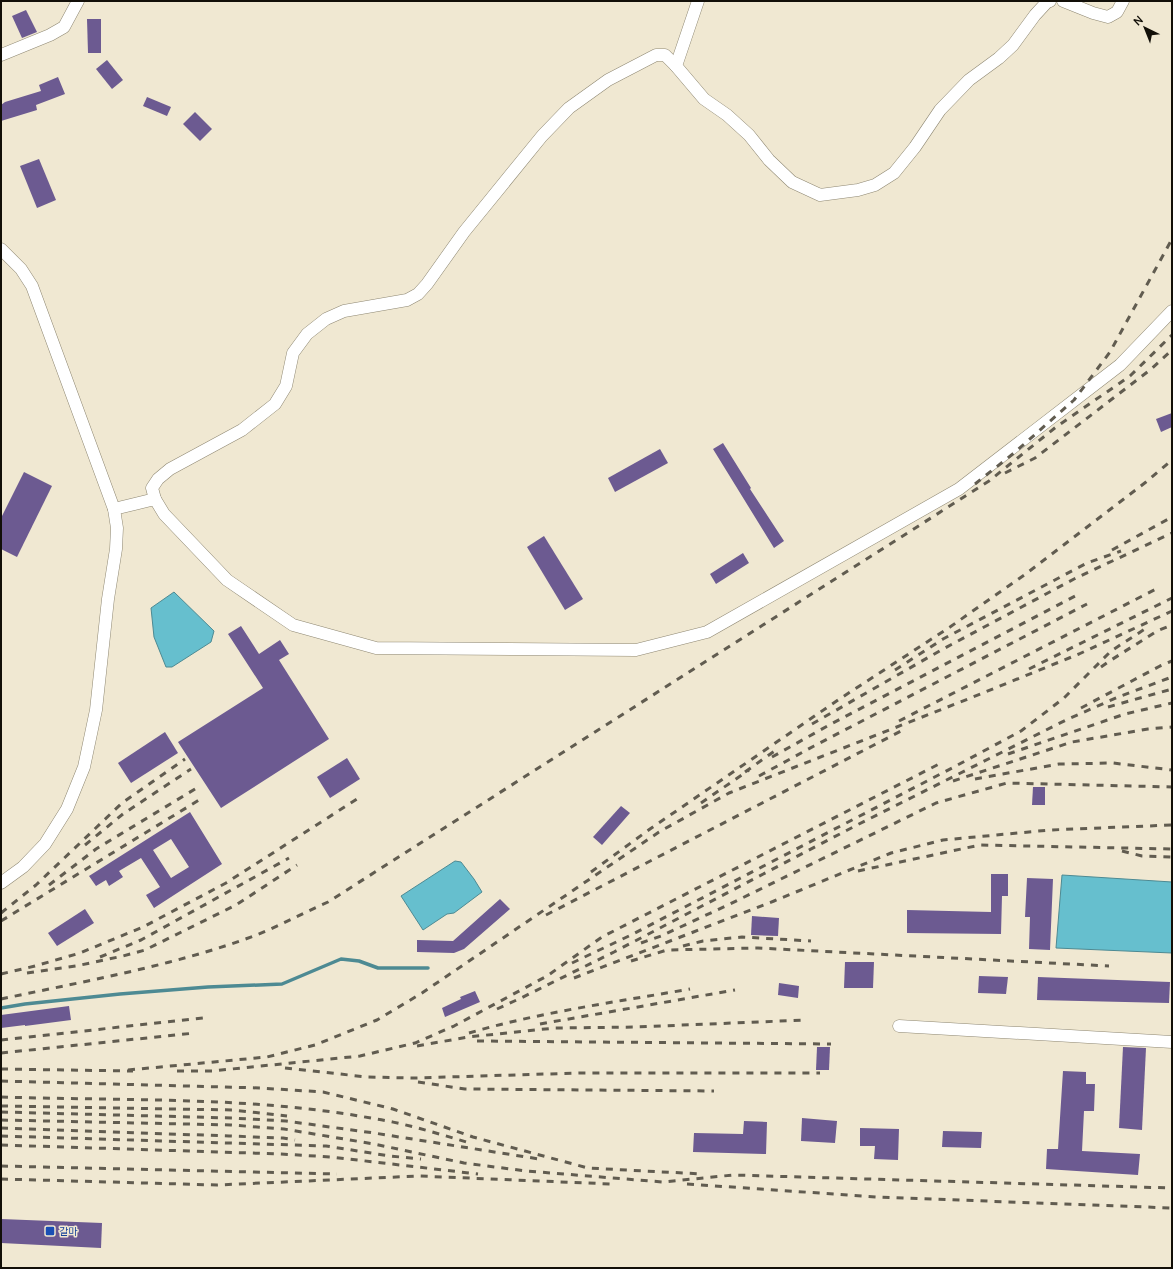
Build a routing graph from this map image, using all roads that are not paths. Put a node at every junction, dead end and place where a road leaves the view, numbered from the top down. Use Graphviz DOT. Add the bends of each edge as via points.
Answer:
graph roads {
  1 [pos="78,1"];
  2 [pos="698,1"];
  3 [pos="1050,1"];
  4 [pos="1063,1"];
  5 [pos="1123,1"];
  6 [pos="1,55"];
  7 [pos="676,66"];
  8 [pos="1,249"];
  9 [pos="1172,311"];
  10 [pos="155,499"];
  11 [pos="114,509"];
  12 [pos="1,883"];
  13 [pos="899,1026"];
  14 [pos="1172,1042"];
  1 -- 6 [label="street" via="64,27"];
  2 -- 7 [label="street"];
  3 -- 7 [label="street" via="1035,15 1013,45 969,80 940,110 894,173 875,185 858,190 820,195 792,182 769,160 749,135 704,99"];
  4 -- 5 [label="street" via="1093,14 1108,17 1117,12"];
  7 -- 10 [label="street" via="665,55 656,54 608,80 569,108 542,136 464,232 418,294 407,300 344,312 326,319 307,334 293,353 286,386 275,404 242,430 170,469 152,488"];
  8 -- 11 [label="street" via="21,269 32,286"];
  9 -- 10 [label="street" via="1120,364 959,489 707,632 636,650 376,648 293,625 227,580 174,526"];
  10 -- 11 [label="street"];
  11 -- 12 [label="street" via="117,528 116,549 96,710 84,767 66,809 45,844"];
  13 -- 14 [label="street"];
}
